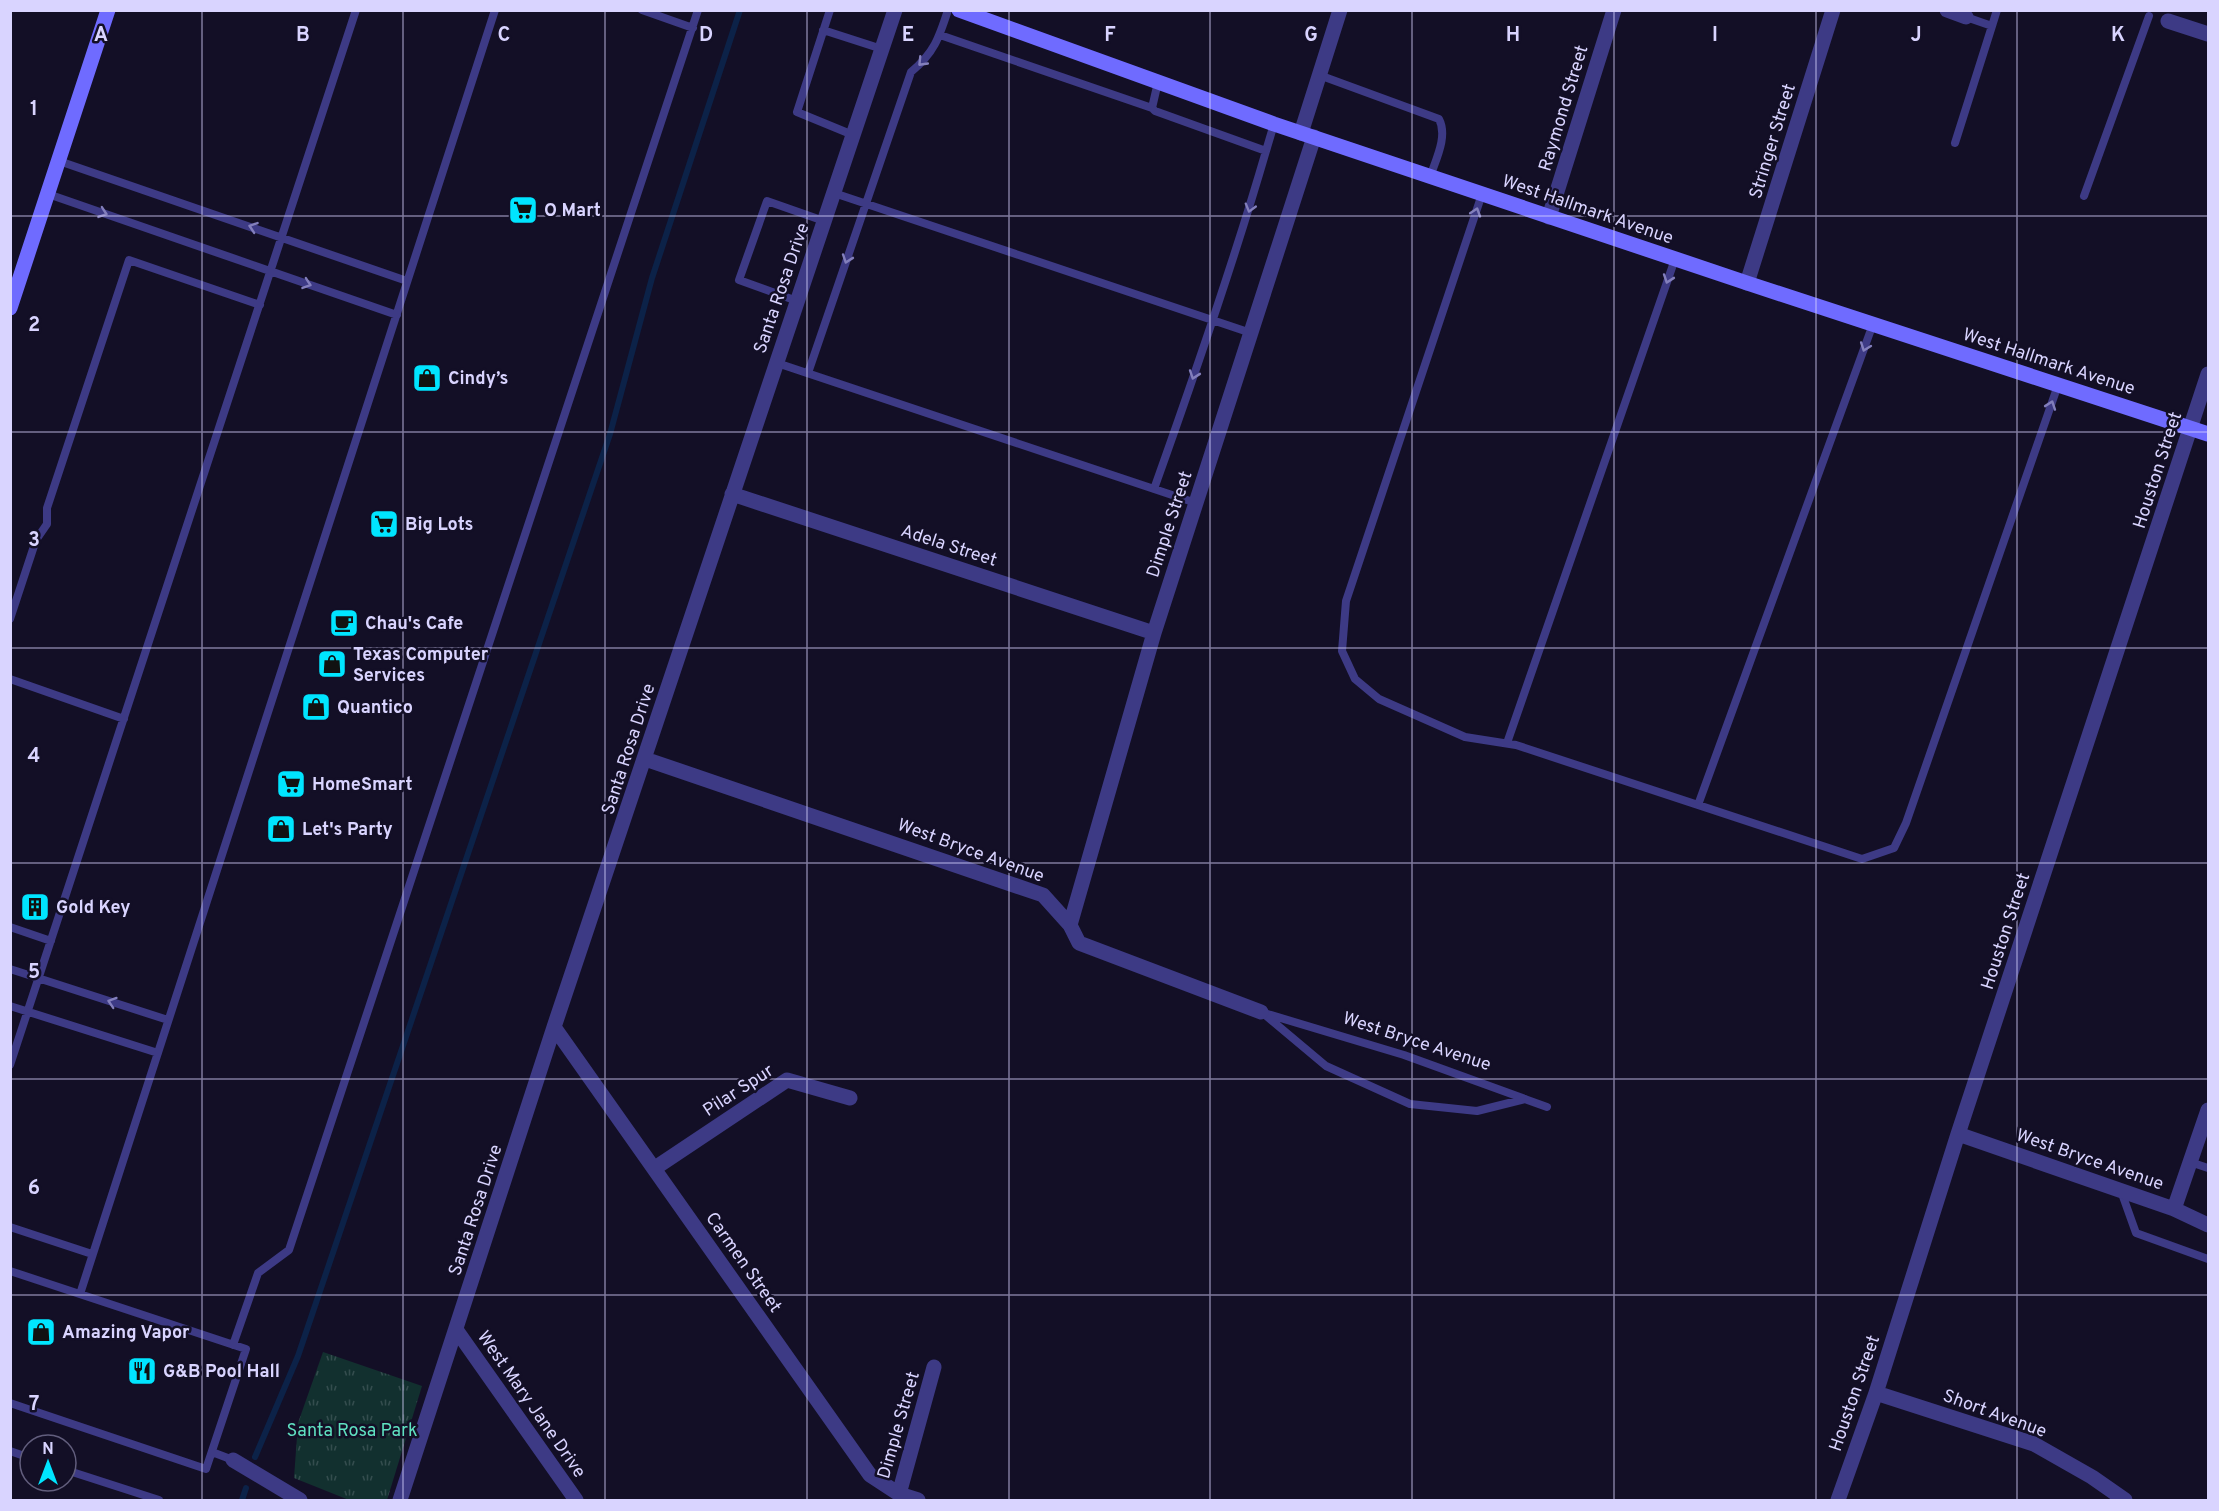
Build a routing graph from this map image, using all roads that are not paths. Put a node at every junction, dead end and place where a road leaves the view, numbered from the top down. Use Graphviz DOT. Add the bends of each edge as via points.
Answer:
graph roads {
  1 [pos="108,10"];
  2 [pos="356,10"];
  3 [pos="495,10"];
  4 [pos="642,10"];
  5 [pos="698,10"];
  6 [pos="830,10"];
  7 [pos="895,10"];
  8 [pos="948,10"];
  9 [pos="959,10"];
  10 [pos="1340,10"];
  11 [pos="1614,10"];
  12 [pos="1833,10"];
  13 [pos="1947,10"];
  14 [pos="1997,10"];
  15 [pos="2150,13"];
  16 [pos="1966,17"];
  17 [pos="2168,21"];
  18 [pos="1992,26"];
  19 [pos="693,28"];
  20 [pos="823,30"];
  21 [pos="2208,34"];
  22 [pos="940,35"];
  23 [pos="882,49"];
  24 [pos="1319,75"];
  25 [pos="1158,82"];
  26 [pos="1152,108"];
  27 [pos="1274,124"];
  28 [pos="853,135"];
  29 [pos="1308,135"];
  30 [pos="1955,143"];
  31 [pos="1266,152"];
  32 [pos="59,161"];
  33 [pos="1430,177"];
  34 [pos="834,193"];
  35 [pos="48,194"];
  36 [pos="1482,194"];
  37 [pos="2084,196"];
  38 [pos="866,204"];
  39 [pos="1550,217"];
  40 [pos="824,221"];
  41 [pos="282,237"];
  42 [pos="1675,259"];
  43 [pos="271,271"];
  44 [pos="407,281"];
  45 [pos="1747,283"];
  46 [pos="797,301"];
  47 [pos="260,305"];
  48 [pos="10,308"];
  49 [pos="397,315"];
  50 [pos="1214,320"];
  51 [pos="1873,324"];
  52 [pos="1251,333"];
  53 [pos="777,363"];
  54 [pos="808,374"];
  55 [pos="2208,374"];
  56 [pos="2058,385"];
  57 [pos="2192,428"];
  58 [pos="2208,434"];
  59 [pos="1154,489"];
  60 [pos="732,494"];
  61 [pos="1196,503"];
  62 [pos="10,619"];
  63 [pos="1154,633"];
  64 [pos="10,679"];
  65 [pos="124,719"];
  66 [pos="1507,743"];
  67 [pos="645,759"];
  68 [pos="1698,805"];
  69 [pos="1070,925"];
  70 [pos="10,927"];
  71 [pos="51,941"];
  72 [pos="10,969"];
  73 [pos="39,978"];
  74 [pos="10,1006"];
  75 [pos="28,1011"];
  76 [pos="1261,1012"];
  77 [pos="168,1020"];
  78 [pos="554,1027"];
  79 [pos="158,1053"];
  80 [pos="12,1059"];
  81 [pos="850,1098"];
  82 [pos="1526,1099"];
  83 [pos="1547,1107"];
  84 [pos="2208,1110"];
  85 [pos="1958,1134"];
  86 [pos="2190,1162"];
  87 [pos="654,1168"];
  88 [pos="2208,1168"];
  89 [pos="2121,1191"];
  90 [pos="2174,1209"];
  91 [pos="2208,1225"];
  92 [pos="10,1227"];
  93 [pos="92,1254"];
  94 [pos="2208,1258"];
  95 [pos="10,1271"];
  96 [pos="80,1294"];
  97 [pos="457,1331"];
  98 [pos="233,1345"];
  99 [pos="934,1367"];
  100 [pos="1876,1393"];
  101 [pos="10,1403"];
  102 [pos="212,1452"];
  103 [pos="233,1460"];
  104 [pos="78,1474"];
  105 [pos="899,1494"];
  106 [pos="159,1500"];
  107 [pos="300,1500"];
  108 [pos="400,1500"];
  109 [pos="576,1500"];
  110 [pos="918,1500"];
  111 [pos="1839,1500"];
  112 [pos="2124,1500"];
  1 -- 32 [label="street"];
  2 -- 41 [label="lane"];
  3 -- 44 [label="lane"];
  4 -- 19 [label="lane"];
  5 -- 19 [label="lane"];
  6 -- 20 [label="lane"];
  7 -- 23 [label="street, Santa Rosa Drive"];
  8 -- 22 [label="lane"];
  9 -- 25 [label="street, West Hallmark Avenue"];
  10 -- 24 [label="street, Dimple Street"];
  11 -- 39 [label="street, Raymond Street"];
  12 -- 45 [label="street, Stringer Street"];
  13 -- 16 [label="street"];
  14 -- 18 [label="lane"];
  15 -- 17 [label="lane"];
  15 -- 37 [label="lane"];
  16 -- 18 [label="lane"];
  17 -- 21 [label="street"];
  18 -- 30 [label="lane"];
  19 -- 98 [label="lane" via="289,1250 258,1273"];
  20 -- 23 [label="lane"];
  20 -- 28 [label="lane" via="797,112"];
  22 -- 26 [label="lane"];
  22 -- 38 [label="lane, one-way" via="924,61 911,72"];
  23 -- 28 [label="street, Santa Rosa Drive"];
  24 -- 29 [label="street, Dimple Street"];
  24 -- 33 [label="lane" via="1439,119 1442,138"];
  25 -- 26 [label="lane"];
  25 -- 27 [label="street, West Hallmark Avenue"];
  26 -- 31 [label="lane"];
  27 -- 29 [label="street, West Hallmark Avenue"];
  27 -- 31 [label="lane"];
  28 -- 34 [label="street, Santa Rosa Drive"];
  29 -- 33 [label="street, West Hallmark Avenue"];
  29 -- 52 [label="street, Dimple Street"];
  31 -- 50 [label="lane, one-way"];
  32 -- 35 [label="street"];
  41 -- 32 [label="lane, one-way"];
  33 -- 36 [label="street, West Hallmark Avenue"];
  34 -- 38 [label="lane"];
  34 -- 40 [label="street, Santa Rosa Drive"];
  35 -- 43 [label="lane, one-way"];
  35 -- 48 [label="street"];
  36 -- 39 [label="street, West Hallmark Avenue"];
  66 -- 36 [label="lane, one-way" via="1465,737 1379,699 1355,679 1342,651 1346,600"];
  38 -- 50 [label="lane"];
  38 -- 54 [label="lane, one-way"];
  39 -- 42 [label="street, West Hallmark Avenue"];
  40 -- 46 [label="street, Santa Rosa Drive"];
  40 -- 46 [label="lane" via="767,201 739,280"];
  41 -- 43 [label="lane"];
  41 -- 44 [label="lane"];
  42 -- 45 [label="street, West Hallmark Avenue"];
  42 -- 66 [label="lane, one-way"];
  43 -- 47 [label="lane"];
  43 -- 49 [label="lane, one-way"];
  44 -- 49 [label="lane"];
  45 -- 51 [label="street, West Hallmark Avenue"];
  46 -- 53 [label="street, Santa Rosa Drive"];
  47 -- 62 [label="lane" via="129,260 47,508 47,524 36,540"];
  47 -- 65 [label="lane"];
  49 -- 77 [label="lane"];
  50 -- 52 [label="lane"];
  50 -- 59 [label="lane, one-way"];
  51 -- 56 [label="street, West Hallmark Avenue"];
  51 -- 68 [label="lane, one-way"];
  52 -- 61 [label="street, Dimple Street"];
  53 -- 54 [label="lane"];
  53 -- 60 [label="street, Santa Rosa Drive"];
  54 -- 59 [label="lane"];
  55 -- 57 [label="street, Houston Street"];
  56 -- 57 [label="street, West Hallmark Avenue"];
  68 -- 56 [label="lane, one-way" via="1862,859 1894,848"];
  57 -- 58 [label="street, West Hallmark Avenue"];
  57 -- 85 [label="street, Houston Street"];
  59 -- 61 [label="lane"];
  60 -- 63 [label="street, Adela Street"];
  60 -- 67 [label="street, Santa Rosa Drive"];
  61 -- 63 [label="street, Dimple Street"];
  63 -- 69 [label="street, Dimple Street"];
  64 -- 65 [label="lane"];
  65 -- 71 [label="lane"];
  66 -- 68 [label="lane"];
  67 -- 69 [label="street, West Bryce Avenue" via="1043,895"];
  67 -- 78 [label="street, Santa Rosa Drive"];
  69 -- 76 [label="street, West Bryce Avenue" via="1079,943"];
  70 -- 71 [label="lane"];
  71 -- 73 [label="lane"];
  72 -- 73 [label="lane"];
  73 -- 75 [label="lane"];
  77 -- 73 [label="lane, one-way"];
  74 -- 75 [label="lane"];
  75 -- 79 [label="lane"];
  75 -- 80 [label="lane"];
  76 -- 82 [label="lane, West Bryce Avenue" via="1404,1055"];
  76 -- 82 [label="lane, West Bryce Avenue" via="1326,1066 1410,1104 1477,1111"];
  77 -- 79 [label="lane"];
  78 -- 87 [label="street, Carmen Street"];
  78 -- 97 [label="street, Santa Rosa Drive"];
  79 -- 93 [label="lane"];
  81 -- 87 [label="street, Pilar Spur" via="787,1080"];
  82 -- 83 [label="lane, West Bryce Avenue"];
  84 -- 86 [label="street"];
  85 -- 89 [label="street, West Bryce Avenue"];
  85 -- 100 [label="street, Houston Street"];
  86 -- 88 [label="lane"];
  86 -- 90 [label="street"];
  87 -- 105 [label="street, Carmen Street" via="870,1475"];
  89 -- 90 [label="street, West Bryce Avenue"];
  89 -- 94 [label="lane" via="2136,1233"];
  90 -- 91 [label="street, West Bryce Avenue"];
  92 -- 93 [label="lane"];
  93 -- 96 [label="lane"];
  95 -- 96 [label="lane"];
  96 -- 98 [label="lane"];
  97 -- 108 [label="street, Santa Rosa Drive"];
  97 -- 109 [label="street, West Mary Jane Drive"];
  98 -- 102 [label="lane" via="246,1349"];
  99 -- 105 [label="street, Dimple Street"];
  100 -- 111 [label="street, Houston Street"];
  100 -- 112 [label="street, Short Avenue" via="2034,1444"];
  101 -- 102 [label="lane" via="206,1469"];
  102 -- 103 [label="lane"];
  103 -- 107 [label="street"];
  104 -- 106 [label="lane"];
  105 -- 110 [label="street, Carmen Street"];
}
